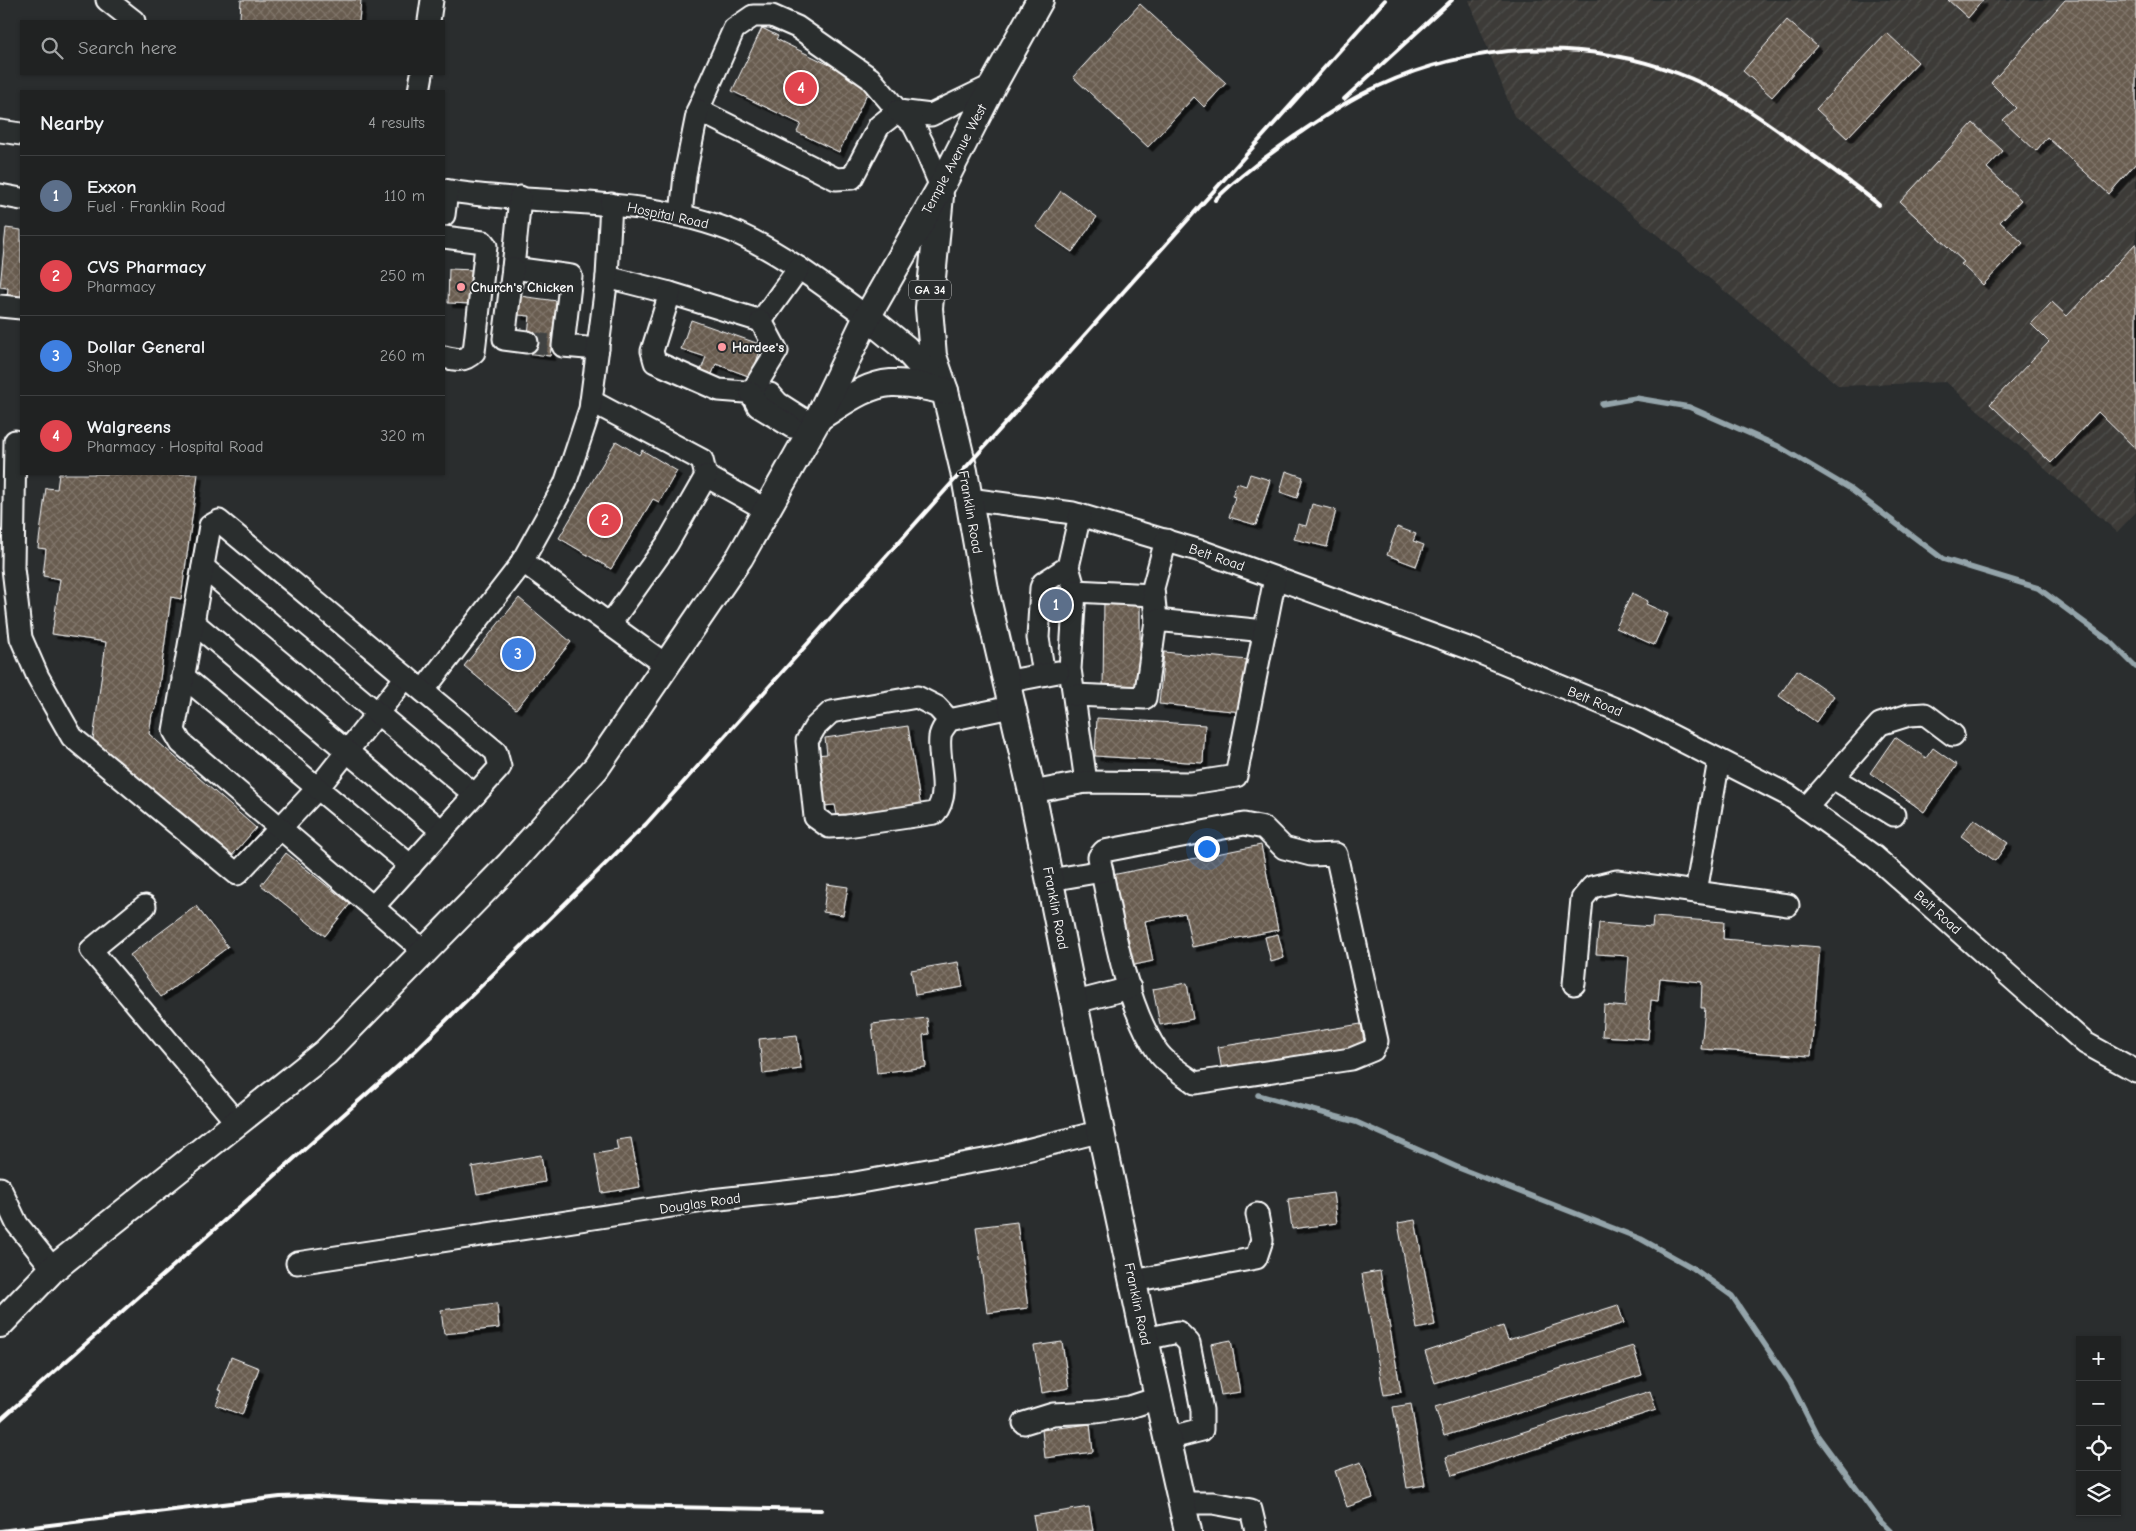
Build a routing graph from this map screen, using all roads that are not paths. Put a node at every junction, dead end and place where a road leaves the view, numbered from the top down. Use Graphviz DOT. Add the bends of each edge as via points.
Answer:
graph roads {
  1 [pos="107,0"];
  2 [pos="432,0"];
  3 [pos="1040,0"];
  4 [pos="133,20"];
  5 [pos="429,20"];
  6 [pos="422,75"];
  7 [pos="993,85"];
  8 [pos="419,90"];
  9 [pos="698,110"];
  10 [pos="898,111"];
  11 [pos="0,131"];
  12 [pos="20,134"];
  13 [pos="941,187"];
  14 [pos="445,190"];
  15 [pos="0,195"];
  16 [pos="520,197"];
  17 [pos="20,199"];
  18 [pos="611,204"];
  19 [pos="681,215"];
  20 [pos="445,237"];
  21 [pos="513,268"];
  22 [pos="799,268"];
  23 [pos="608,277"];
  24 [pos="670,293"];
  25 [pos="0,306"];
  26 [pos="20,308"];
  27 [pos="866,317"];
  28 [pos="761,320"];
  29 [pos="527,342"];
  30 [pos="598,349"];
  31 [pos="445,357"];
  32 [pos="945,391"];
  33 [pos="751,392"];
  34 [pos="592,401"];
  35 [pos="813,426"];
  36 [pos="15,441"];
  37 [pos="706,476"];
  38 [pos="969,499"];
  39 [pos="767,510"];
  40 [pos="1080,515"];
  41 [pos="1166,540"];
  42 [pos="522,561"];
  43 [pos="1068,566"];
  44 [pos="203,567"];
  45 [pos="1276,578"];
  46 [pos="1075,591"];
  47 [pos="1153,594"];
  48 [pos="1156,620"];
  49 [pos="193,622"];
  50 [pos="610,624"];
  51 [pos="1265,631"];
  52 [pos="666,665"];
  53 [pos="1070,669"];
  54 [pos="1044,674"];
  55 [pos="183,676"];
  56 [pos="406,677"];
  57 [pos="422,691"];
  58 [pos="1008,694"];
  59 [pos="1074,695"];
  60 [pos="377,713"];
  61 [pos="949,720"];
  62 [pos="1953,735"];
  63 [pos="346,751"];
  64 [pos="1719,760"];
  65 [pos="1833,778"];
  66 [pos="1086,782"];
  67 [pos="318,788"];
  68 [pos="1032,792"];
  69 [pos="475,795"];
  70 [pos="1806,808"];
  71 [pos="1894,815"];
  72 [pos="281,828"];
  73 [pos="442,831"];
  74 [pos="411,866"];
  75 [pos="1102,871"];
  76 [pos="1050,880"];
  77 [pos="1696,892"];
  78 [pos="1788,905"];
  79 [pos="145,906"];
  80 [pos="373,907"];
  81 [pos="424,951"];
  82 [pos="1574,984"];
  83 [pos="1130,988"];
  84 [pos="1076,1002"];
  85 [pos="2136,1071"];
  86 [pos="237,1122"];
  87 [pos="1102,1131"];
  88 [pos="0,1188"];
  89 [pos="1257,1214"];
  90 [pos="297,1263"];
  91 [pos="53,1269"];
  92 [pos="1133,1281"];
  93 [pos="0,1324"];
  94 [pos="1145,1339"];
  95 [pos="1158,1398"];
  96 [pos="1024,1424"];
  97 [pos="1167,1439"];
  98 [pos="1182,1503"];
  99 [pos="1188,1531"];
  100 [pos="1256,1531"];
  1 -- 4 [label="street"];
  2 -- 5 [label="street"];
  3 -- 7 [label="main road, Temple Avenue West"];
  6 -- 8 [label="street"];
  7 -- 10 [label="street" via="931,115"];
  7 -- 13 [label="main road, Temple Avenue West"];
  9 -- 10 [label="street" via="836,179 852,178 879,126"];
  9 -- 10 [label="street" via="734,29 753,16 772,16 797,28 870,78"];
  9 -- 19 [label="street"];
  10 -- 13 [label="street" via="913,124"];
  11 -- 12 [label="street"];
  13 -- 27 [label="main road, Temple Avenue West"];
  13 -- 32 [label="main road, GA 34" via="929,308 933,356"];
  14 -- 16 [label="street, Hospital Road"];
  15 -- 17 [label="street"];
  16 -- 18 [label="street, Hospital Road"];
  16 -- 21 [label="street"];
  18 -- 19 [label="street, Hospital Road"];
  18 -- 23 [label="street"];
  19 -- 22 [label="street, Hospital Road" via="740,235"];
  20 -- 31 [label="street" via="482,242 486,246 474,352 464,359"];
  21 -- 29 [label="street" via="504,338"];
  21 -- 30 [label="street" via="571,276 557,345"];
  22 -- 27 [label="street, Hospital Road"];
  22 -- 28 [label="street"];
  23 -- 24 [label="street"];
  23 -- 30 [label="street"];
  24 -- 28 [label="street"];
  24 -- 33 [label="street" via="652,351 655,362 719,390"];
  25 -- 26 [label="street"];
  27 -- 32 [label="main road" via="905,348"];
  27 -- 35 [label="main road, Temple Avenue West"];
  28 -- 33 [label="street" via="777,351"];
  30 -- 34 [label="street"];
  32 -- 35 [label="main road" via="908,384 879,385 860,393"];
  32 -- 38 [label="main road, Franklin Road / GA 34"];
  33 -- 35 [label="street" via="770,394"];
  34 -- 37 [label="street" via="702,460"];
  34 -- 42 [label="street" via="565,484"];
  35 -- 39 [label="main road, Temple Avenue West"];
  36 -- 72 [label="street" via="13,568 21,638 38,677 72,737 238,874"];
  37 -- 39 [label="street"];
  37 -- 50 [label="street" via="667,544"];
  38 -- 40 [label="street, Belt Road"];
  38 -- 58 [label="main road, Franklin Road / GA 34"];
  39 -- 52 [label="main road, Temple Avenue West" via="740,557"];
  40 -- 41 [label="street, Belt Road"];
  40 -- 43 [label="street"];
  41 -- 45 [label="street, Belt Road"];
  41 -- 47 [label="street"];
  42 -- 50 [label="street"];
  42 -- 57 [label="street"];
  43 -- 46 [label="street"];
  43 -- 54 [label="street" via="1040,588 1038,645"];
  44 -- 49 [label="street"];
  44 -- 56 [label="street" via="210,526 219,521"];
  44 -- 60 [label="street"];
  45 -- 51 [label="street"];
  45 -- 64 [label="street, Belt Road" via="1471,649 1637,718"];
  46 -- 47 [label="street"];
  46 -- 53 [label="street"];
  47 -- 48 [label="street"];
  48 -- 51 [label="street"];
  48 -- 59 [label="street" via="1145,698"];
  49 -- 55 [label="street"];
  49 -- 63 [label="street"];
  50 -- 52 [label="street"];
  51 -- 66 [label="street" via="1236,776 1191,783"];
  52 -- 81 [label="main road, Temple Avenue West" via="596,768 510,864"];
  53 -- 54 [label="street"];
  53 -- 59 [label="street"];
  54 -- 58 [label="street"];
  55 -- 67 [label="street"];
  55 -- 72 [label="street" via="174,731 181,743"];
  56 -- 57 [label="street"];
  56 -- 60 [label="street"];
  57 -- 69 [label="street" via="496,752 500,767"];
  58 -- 61 [label="street"];
  58 -- 68 [label="main road, Franklin Road / GA 34"];
  59 -- 66 [label="street"];
  60 -- 63 [label="street"];
  60 -- 69 [label="street"];
  61 -- 61 [label="street" via="937,707 917,697 831,712 807,741 815,817 829,827 935,813 941,806 943,789 940,735"];
  62 -- 65 [label="street" via="1925,714 1892,719 1880,724"];
  63 -- 67 [label="street"];
  63 -- 73 [label="street"];
  64 -- 70 [label="street, Belt Road" via="1788,795"];
  64 -- 77 [label="street"];
  65 -- 70 [label="street"];
  65 -- 71 [label="street"];
  66 -- 68 [label="street"];
  67 -- 72 [label="street"];
  67 -- 74 [label="street"];
  68 -- 76 [label="main road, Franklin Road / GA 34"];
  69 -- 73 [label="street"];
  70 -- 85 [label="street, Belt Road" via="1875,857 2085,1043"];
  72 -- 80 [label="street"];
  73 -- 74 [label="street"];
  74 -- 80 [label="street"];
  75 -- 76 [label="street"];
  75 -- 83 [label="street"];
  75 -- 83 [label="street" via="1099,856 1104,850 1244,824 1264,828 1284,848 1311,855 1336,854 1377,1041 1373,1050 1351,1060 1195,1084 1158,1053"];
  76 -- 84 [label="main road, Franklin Road / GA 34"];
  77 -- 78 [label="street"];
  77 -- 82 [label="street" via="1617,881 1592,887 1582,899"];
  79 -- 86 [label="street" via="91,950"];
  80 -- 81 [label="street"];
  81 -- 86 [label="main road, Temple Avenue West" via="326,1052"];
  83 -- 84 [label="street"];
  84 -- 87 [label="main road, Franklin Road / GA 34"];
  86 -- 91 [label="main road, Temple Avenue West"];
  87 -- 90 [label="street, Douglas Road" via="996,1158 838,1186 712,1200"];
  87 -- 92 [label="main road, Franklin Road / GA 34"];
  88 -- 91 [label="street" via="17,1224"];
  89 -- 92 [label="street" via="1262,1240 1256,1258"];
  91 -- 93 [label="main road, Temple Avenue West"];
  92 -- 94 [label="main road, Franklin Road / GA 34"];
  94 -- 95 [label="main road, Franklin Road / GA 34"];
  94 -- 97 [label="street" via="1178,1332 1188,1343 1202,1410 1202,1430"];
  95 -- 96 [label="street" via="1130,1407 1053,1414"];
  95 -- 97 [label="main road, Franklin Road / GA 34"];
  97 -- 98 [label="main road, Franklin Road / GA 34"];
  98 -- 99 [label="main road, Franklin Road / GA 34"];
  98 -- 100 [label="street" via="1213,1503 1251,1510"];
}
